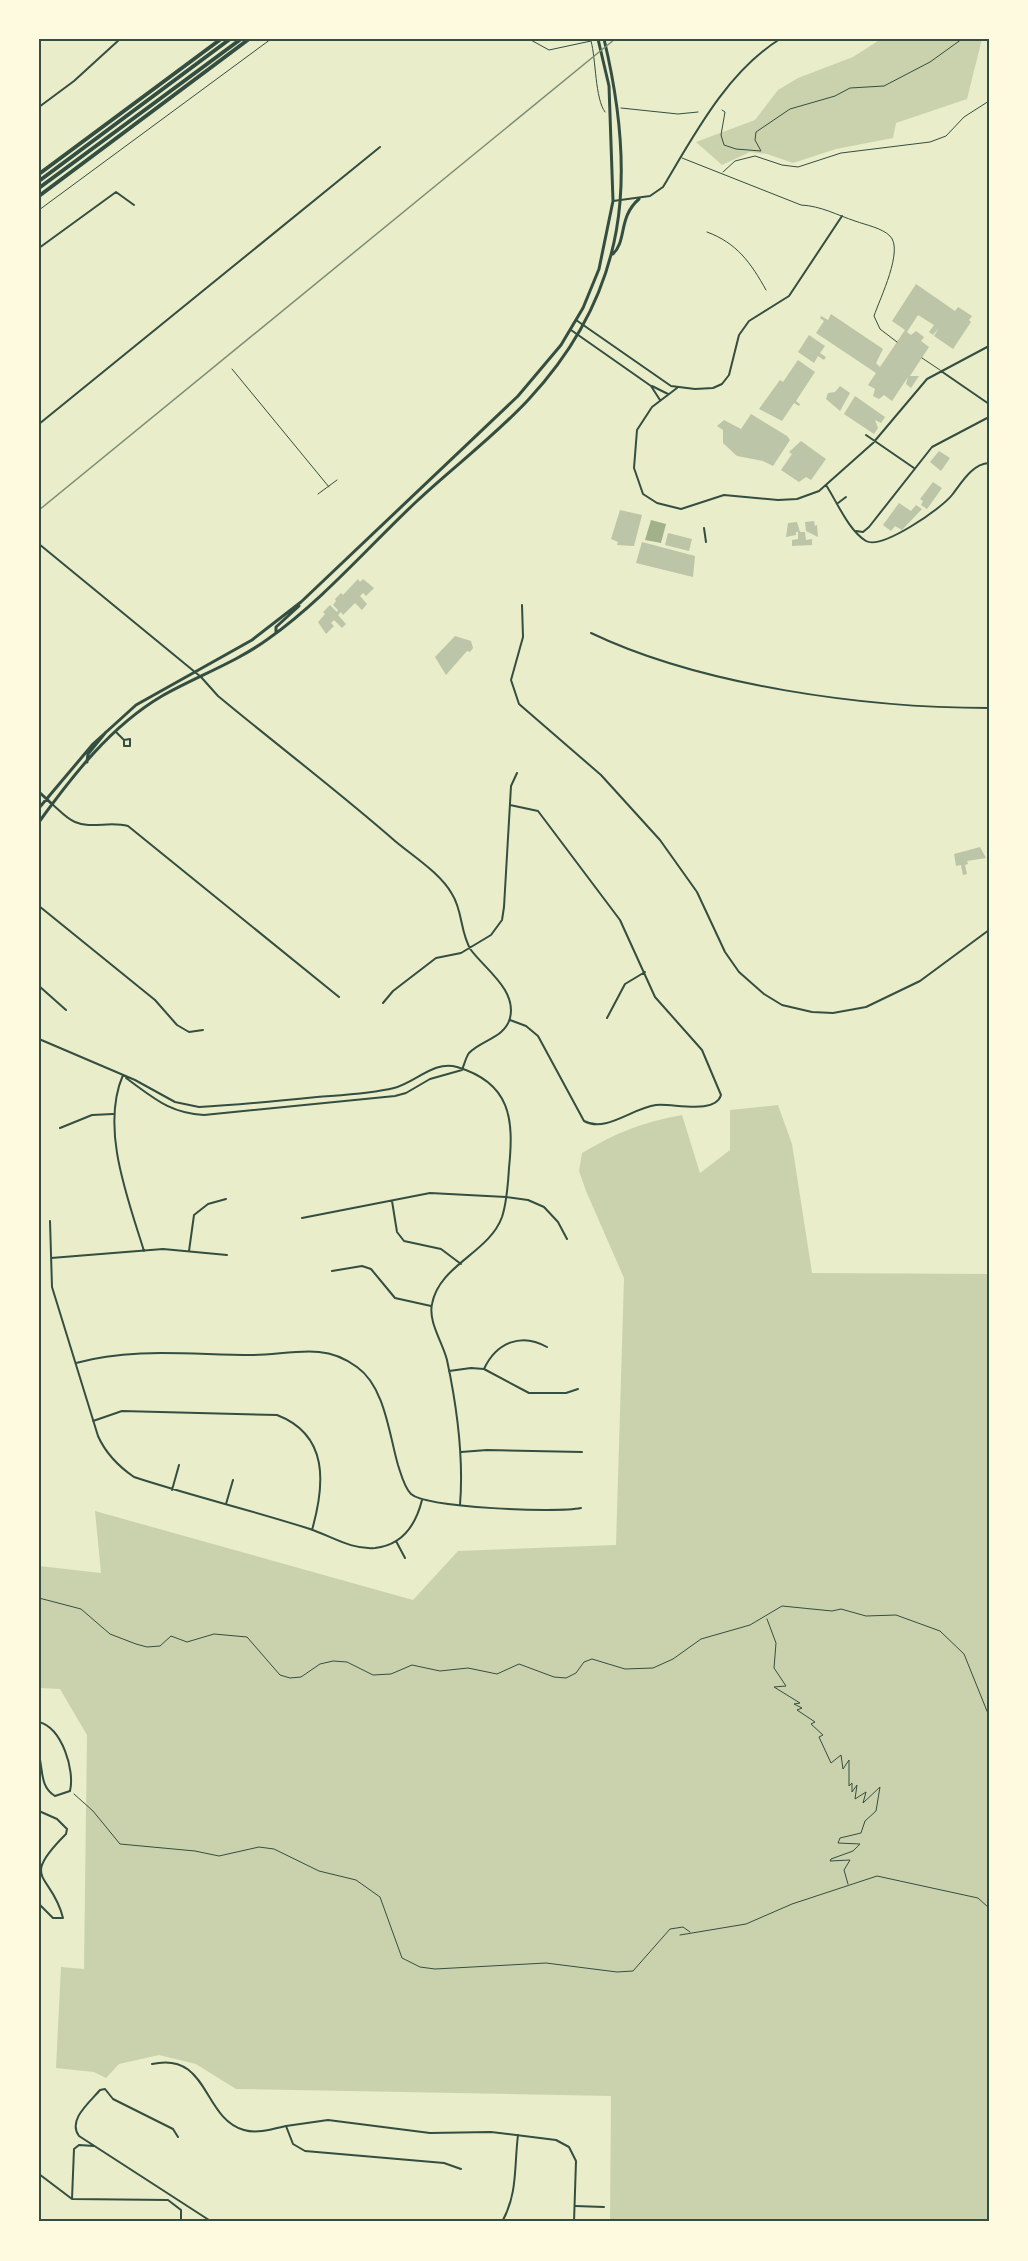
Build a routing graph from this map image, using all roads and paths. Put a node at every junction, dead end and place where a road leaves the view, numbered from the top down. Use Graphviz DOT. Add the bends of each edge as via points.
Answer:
graph roads {
  1 [pos="120,39"];
  2 [pos="221,39"];
  3 [pos="230,39"];
  4 [pos="241,39"];
  5 [pos="249,39"];
  6 [pos="271,39"];
  7 [pos="529,39"];
  8 [pos="598,39"];
  9 [pos="604,39"];
  10 [pos="780,39"];
  11 [pos="962,39"];
  12 [pos="989,101"];
  13 [pos="39,107"];
  14 [pos="621,108"];
  15 [pos="722,110"];
  16 [pos="605,112"];
  17 [pos="698,112"];
  18 [pos="380,147"];
  19 [pos="681,158"];
  20 [pos="39,174"];
  21 [pos="722,174"];
  22 [pos="39,181"];
  23 [pos="39,189"];
  24 [pos="39,196"];
  25 [pos="639,199"];
  26 [pos="613,201"];
  27 [pos="622,201"];
  28 [pos="134,205"];
  29 [pos="39,210"];
  30 [pos="842,216"];
  31 [pos="707,232"];
  32 [pos="39,248"];
  33 [pos="611,255"];
  34 [pos="766,290"];
  35 [pos="576,320"];
  36 [pos="584,325"];
  37 [pos="570,330"];
  38 [pos="578,335"];
  39 [pos="897,342"];
  40 [pos="989,346"];
  41 [pos="922,358"];
  42 [pos="232,369"];
  43 [pos="940,371"];
  44 [pos="651,386"];
  45 [pos="677,388"];
  46 [pos="668,394"];
  47 [pos="660,400"];
  48 [pos="989,404"];
  49 [pos="989,417"];
  50 [pos="894,418"];
  51 [pos="899,421"];
  52 [pos="39,424"];
  53 [pos="866,435"];
  54 [pos="874,441"];
  55 [pos="989,463"];
  56 [pos="914,468"];
  57 [pos="337,480"];
  58 [pos="826,485"];
  59 [pos="329,487"];
  60 [pos="318,494"];
  61 [pos="846,497"];
  62 [pos="838,503"];
  63 [pos="704,528"];
  64 [pos="855,531"];
  65 [pos="706,542"];
  66 [pos="39,544"];
  67 [pos="301,602"];
  68 [pos="522,605"];
  69 [pos="276,633"];
  70 [pos="591,633"];
  71 [pos="194,672"];
  72 [pos="201,677"];
  73 [pos="989,708"];
  74 [pos="110,726"];
  75 [pos="115,731"];
  76 [pos="122,738"];
  77 [pos="87,762"];
  78 [pos="517,773"];
  79 [pos="39,792"];
  80 [pos="47,799"];
  81 [pos="52,804"];
  82 [pos="510,805"];
  83 [pos="39,808"];
  84 [pos="39,822"];
  85 [pos="39,906"];
  86 [pos="989,930"];
  87 [pos="470,949"];
  88 [pos="645,972"];
  89 [pos="39,986"];
  90 [pos="339,997"];
  91 [pos="383,1003"];
  92 [pos="66,1010"];
  93 [pos="607,1018"];
  94 [pos="510,1020"];
  95 [pos="203,1030"];
  96 [pos="39,1039"];
  97 [pos="462,1070"];
  98 [pos="123,1075"];
  99 [pos="113,1114"];
  100 [pos="60,1128"];
  101 [pos="506,1197"];
  102 [pos="226,1199"];
  103 [pos="392,1201"];
  104 [pos="302,1218"];
  105 [pos="50,1221"];
  106 [pos="567,1239"];
  107 [pos="144,1251"];
  108 [pos="189,1251"];
  109 [pos="226,1255"];
  110 [pos="51,1258"];
  111 [pos="461,1264"];
  112 [pos="332,1271"];
  113 [pos="431,1306"];
  114 [pos="547,1347"];
  115 [pos="76,1364"];
  116 [pos="484,1369"];
  117 [pos="449,1371"];
  118 [pos="578,1389"];
  119 [pos="93,1421"];
  120 [pos="461,1452"];
  121 [pos="582,1452"];
  122 [pos="180,1465"];
  123 [pos="233,1480"];
  124 [pos="172,1490"];
  125 [pos="422,1500"];
  126 [pos="226,1504"];
  127 [pos="460,1505"];
  128 [pos="581,1508"];
  129 [pos="312,1530"];
  130 [pos="396,1541"];
  131 [pos="405,1558"];
  132 [pos="39,1598"];
  133 [pos="766,1617"];
  134 [pos="989,1716"];
  135 [pos="39,1722"];
  136 [pos="39,1755"];
  137 [pos="70,1791"];
  138 [pos="39,1810"];
  139 [pos="848,1884"];
  140 [pos="39,1904"];
  141 [pos="989,1908"];
  142 [pos="690,1932"];
  143 [pos="680,1935"];
  144 [pos="152,2064"];
  145 [pos="286,2126"];
  146 [pos="518,2135"];
  147 [pos="178,2137"];
  148 [pos="94,2146"];
  149 [pos="461,2169"];
  150 [pos="39,2174"];
  151 [pos="72,2199"];
  152 [pos="575,2206"];
  153 [pos="603,2207"];
  154 [pos="181,2222"];
  155 [pos="212,2222"];
  156 [pos="502,2222"];
  157 [pos="574,2222"];
  1 -- 13 [label="street"];
  2 -- 20 [label="highway"];
  3 -- 22 [label="highway"];
  4 -- 23 [label="highway"];
  5 -- 24 [label="highway"];
  6 -- 29 [label="path"];
  7 -- 16 [label="path" via="549,50 591,41"];
  8 -- 26 [label="main road" via="609,86"];
  9 -- 27 [label="main road" via="617,108"];
  10 -- 19 [label="street" via="732,82"];
  11 -- 15 [label="path" via="884,86 850,88 790,109 756,132 755,140 761,151 724,145 720,137 725,112"];
  12 -- 21 [label="lane" via="964,117 946,136 930,142 841,153 807,167 782,165 755,156 735,160"];
  14 -- 17 [label="path"];
  18 -- 52 [label="street"];
  19 -- 21 [label="lane"];
  19 -- 25 [label="street" via="663,187"];
  21 -- 30 [label="lane" via="790,201"];
  25 -- 27 [label="street"];
  25 -- 33 [label="main road" via="626,213 619,243"];
  26 -- 27 [label="street"];
  26 -- 35 [label="main road" via="599,269"];
  27 -- 33 [label="main road"];
  28 -- 32 [label="street" via="116,192"];
  30 -- 39 [label="lane" via="885,232 894,242 892,266 874,315 880,329"];
  30 -- 45 [label="street" via="789,296 739,334 733,367 723,384 713,388"];
  31 -- 34 [label="lane" via="742,253"];
  33 -- 36 [label="main road"];
  35 -- 36 [label="street"];
  35 -- 37 [label="main road"];
  36 -- 38 [label="main road"];
  36 -- 45 [label="street"];
  37 -- 38 [label="street"];
  37 -- 67 [label="main road" via="518,396"];
  38 -- 44 [label="street"];
  38 -- 69 [label="main road" via="527,401"];
  40 -- 43 [label="street"];
  41 -- 43 [label="lane"];
  42 -- 59 [label="lane"];
  43 -- 48 [label="street"];
  43 -- 50 [label="street" via="920,387"];
  44 -- 46 [label="street"];
  44 -- 47 [label="street"];
  45 -- 46 [label="street"];
  46 -- 47 [label="street"];
  47 -- 58 [label="street" via="637,430 633,456 643,494 657,503 681,509 724,495 797,499"];
  49 -- 56 [label="street" via="932,447"];
  50 -- 51 [label="street"];
  50 -- 54 [label="street"];
  53 -- 54 [label="street"];
  54 -- 56 [label="street"];
  54 -- 58 [label="street"];
  55 -- 64 [label="street" via="977,465 947,500 897,535 868,543"];
  56 -- 64 [label="street" via="869,527 863,532"];
  57 -- 59 [label="lane"];
  58 -- 62 [label="street"];
  59 -- 60 [label="lane"];
  61 -- 62 [label="street"];
  62 -- 64 [label="street"];
  63 -- 65 [label="street"];
  66 -- 71 [label="street"];
  67 -- 69 [label="main road" via="276,627"];
  67 -- 71 [label="main road" via="252,640"];
  68 -- 86 [label="street" via="523,637 511,675 516,698 601,775 660,840 703,901 725,952 739,972 764,994 782,1005 812,1012 866,1007 920,981"];
  69 -- 72 [label="main road"];
  70 -- 73 [label="street" via="659,661 765,686 868,700"];
  71 -- 72 [label="street"];
  71 -- 74 [label="main road" via="157,691"];
  72 -- 75 [label="main road" via="161,697"];
  72 -- 87 [label="street" via="218,696 429,870 451,893 459,908"];
  74 -- 77 [label="main road" via="87,754"];
  74 -- 80 [label="main road"];
  75 -- 76 [label="street"];
  75 -- 77 [label="main road"];
  77 -- 81 [label="main road"];
  78 -- 82 [label="street" via="511,786"];
  79 -- 80 [label="main road"];
  80 -- 81 [label="main road"];
  80 -- 83 [label="main road"];
  81 -- 84 [label="main road"];
  81 -- 90 [label="street" via="73,822 115,822 128,826"];
  82 -- 87 [label="street" via="502,920 491,935"];
  82 -- 88 [label="street" via="538,811 552,827 620,920"];
  85 -- 95 [label="street" via="154,1000 177,1025 189,1032"];
  87 -- 91 [label="street" via="436,958"];
  87 -- 94 [label="street" via="494,973 508,998"];
  88 -- 93 [label="street" via="624,984"];
  88 -- 94 [label="street" via="655,997 702,1050 722,1095 711,1106 650,1106 601,1125 591,1125 584,1121 538,1036"];
  89 -- 92 [label="street"];
  94 -- 97 [label="street" via="499,1034 470,1053"];
  96 -- 98 [label="street"];
  97 -- 98 [label="street" via="447,1066 435,1069 383,1090 199,1107 175,1102"];
  97 -- 98 [label="street" via="430,1079 395,1096 204,1115 167,1108"];
  97 -- 101 [label="street" via="489,1082 507,1105 512,1144"];
  98 -- 99 [label="street" via="115,1092"];
  99 -- 100 [label="street" via="92,1115"];
  99 -- 107 [label="street" via="124,1193"];
  101 -- 103 [label="street" via="447,1192"];
  101 -- 106 [label="street" via="544,1207"];
  101 -- 111 [label="street" via="497,1228 489,1240"];
  102 -- 108 [label="street" via="208,1204 194,1215"];
  103 -- 104 [label="street"];
  103 -- 111 [label="street" via="397,1232 404,1241 441,1249"];
  105 -- 110 [label="street"];
  107 -- 108 [label="street"];
  107 -- 110 [label="street"];
  108 -- 109 [label="street"];
  110 -- 115 [label="street" via="52,1287"];
  111 -- 113 [label="street" via="436,1292"];
  112 -- 113 [label="street" via="362,1266 371,1269 395,1298"];
  113 -- 117 [label="street"];
  114 -- 116 [label="street" via="527,1339 505,1344 490,1356"];
  115 -- 119 [label="street"];
  115 -- 125 [label="street" via="121,1353 332,1354 368,1377 379,1395 402,1480 411,1494"];
  116 -- 117 [label="street"];
  116 -- 118 [label="street" via="529,1393 566,1393"];
  117 -- 120 [label="street"];
  119 -- 124 [label="street" via="105,1451 123,1470"];
  119 -- 129 [label="street" via="122,1411 277,1415 286,1419 304,1432 317,1453 321,1489"];
  120 -- 121 [label="street"];
  120 -- 127 [label="street"];
  122 -- 124 [label="street"];
  123 -- 126 [label="street"];
  124 -- 126 [label="street"];
  125 -- 127 [label="street"];
  125 -- 130 [label="street" via="417,1518"];
  126 -- 129 [label="street"];
  127 -- 128 [label="street" via="530,1510"];
  129 -- 130 [label="street" via="357,1548 375,1548"];
  130 -- 131 [label="street"];
  132 -- 133 [label="path" via="81,1609 110,1634 147,1647 160,1646 171,1636 187,1642 214,1634 247,1637 280,1675 290,1678 301,1677 333,1661 347,1662 366,1673 382,1676 412,1665 440,1671 468,1668 494,1674 519,1665 566,1677 592,1659 641,1670 673,1659 701,1639"];
  133 -- 134 [label="path" via="782,1606 841,1609 866,1616 896,1615 940,1631 964,1654"];
  133 -- 139 [label="path" via="776,1643 774,1668 786,1686 774,1687 800,1703 794,1704 802,1708 797,1710 815,1722 811,1724 823,1735 819,1737 831,1763 840,1755 843,1769 849,1760 852,1792 857,1785 855,1799 866,1792 863,1803 880,1787 876,1811 865,1821 861,1833 840,1838 838,1843 860,1844 830,1861 850,1860 844,1870"];
  135 -- 137 [label="street" via="51,1729 69,1759 73,1780"];
  136 -- 137 [label="street" via="47,1789 56,1796"];
  137 -- 142 [label="path" via="93,1811 120,1844 219,1856 259,1847 274,1849 319,1871 356,1880 380,1897 398,1950 409,1963 420,1967 546,1963 633,1971 670,1929 683,1927"];
  138 -- 140 [label="street" via="67,1828 41,1866 42,1879 63,1918 54,1918"];
  139 -- 141 [label="path" via="877,1876 978,1898"];
  139 -- 142 [label="path" via="746,1924"];
  142 -- 143 [label="path"];
  144 -- 145 [label="street" via="171,2062 191,2071 225,2118 240,2129 256,2132"];
  145 -- 146 [label="street" via="328,2120 430,2133 482,2131"];
  145 -- 149 [label="street" via="293,2144 305,2151 444,2163"];
  146 -- 152 [label="street" via="556,2140 568,2147 576,2165"];
  146 -- 156 [label="street" via="516,2188"];
  147 -- 148 [label="street" via="173,2129 113,2099 104,2089 76,2119 77,2133"];
  148 -- 151 [label="street" via="77,2146 73,2151"];
  148 -- 155 [label="street"];
  150 -- 151 [label="street"];
  151 -- 154 [label="street" via="168,2200 181,2210"];
  152 -- 153 [label="street"];
  152 -- 157 [label="street"];
}
